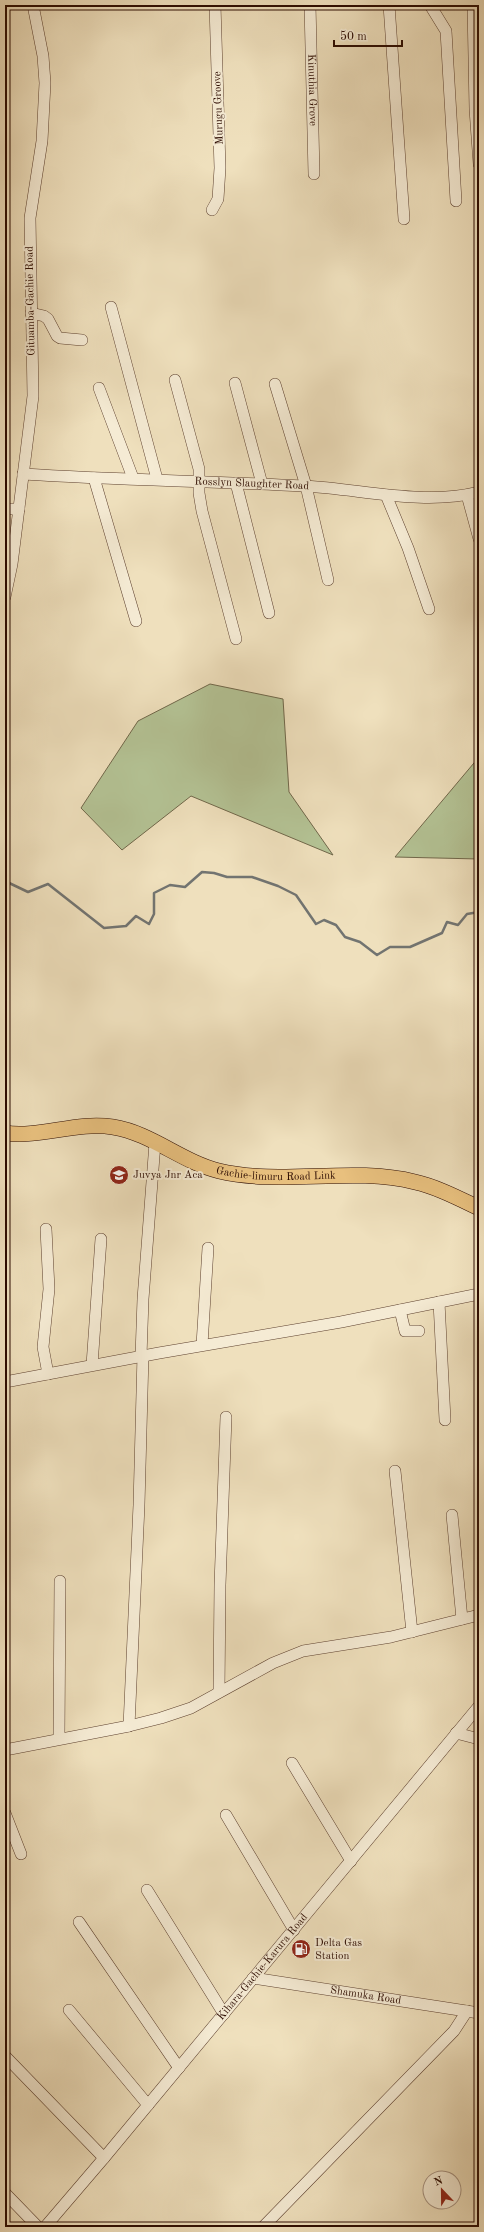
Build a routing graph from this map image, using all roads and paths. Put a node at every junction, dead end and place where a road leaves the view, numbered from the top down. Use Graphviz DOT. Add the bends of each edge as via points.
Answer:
graph roads {
  1 [pos="33,5"];
  2 [pos="215,5"];
  3 [pos="310,5"];
  4 [pos="389,5"];
  5 [pos="430,5"];
  6 [pos="473,5"];
  7 [pos="479,164"];
  8 [pos="314,174"];
  9 [pos="456,201"];
  10 [pos="212,210"];
  11 [pos="404,219"];
  12 [pos="111,307"];
  13 [pos="31,313"];
  14 [pos="82,340"];
  15 [pos="175,380"];
  16 [pos="235,383"];
  17 [pos="275,384"];
  18 [pos="99,388"];
  19 [pos="23,474"];
  20 [pos="94,478"];
  21 [pos="133,478"];
  22 [pos="158,479"];
  23 [pos="198,481"];
  24 [pos="236,483"];
  25 [pos="262,484"];
  26 [pos="306,486"];
  27 [pos="479,492"];
  28 [pos="386,495"];
  29 [pos="467,495"];
  30 [pos="5,509"];
  31 [pos="19,509"];
  32 [pos="479,539"];
  33 [pos="328,580"];
  34 [pos="5,596"];
  35 [pos="429,609"];
  36 [pos="269,614"];
  37 [pos="136,622"];
  38 [pos="236,639"];
  39 [pos="5,1133"];
  40 [pos="155,1143"];
  41 [pos="479,1208"];
  42 [pos="46,1228"];
  43 [pos="101,1239"];
  44 [pos="208,1248"];
  45 [pos="479,1294"];
  46 [pos="439,1302"];
  47 [pos="400,1310"];
  48 [pos="420,1331"];
  49 [pos="202,1345"];
  50 [pos="142,1356"];
  51 [pos="92,1365"];
  52 [pos="48,1374"];
  53 [pos="5,1382"];
  54 [pos="226,1417"];
  55 [pos="445,1420"];
  56 [pos="395,1471"];
  57 [pos="452,1516"];
  58 [pos="60,1581"];
  59 [pos="479,1615"];
  60 [pos="462,1619"];
  61 [pos="412,1632"];
  62 [pos="219,1692"];
  63 [pos="479,1706"];
  64 [pos="129,1726"];
  65 [pos="456,1734"];
  66 [pos="59,1738"];
  67 [pos="479,1739"];
  68 [pos="5,1750"];
  69 [pos="292,1763"];
  70 [pos="5,1813"];
  71 [pos="226,1815"];
  72 [pos="22,1854"];
  73 [pos="351,1861"];
  74 [pos="147,1890"];
  75 [pos="79,1922"];
  76 [pos="294,1930"];
  77 [pos="253,1978"];
  78 [pos="69,2010"];
  79 [pos="468,2011"];
  80 [pos="479,2013"];
  81 [pos="224,2014"];
  82 [pos="5,2056"];
  83 [pos="179,2068"];
  84 [pos="148,2105"];
  85 [pos="104,2158"];
  86 [pos="5,2193"];
  87 [pos="38,2227"];
  88 [pos="45,2227"];
  89 [pos="263,2227"];
  1 -- 13 [label="street, Gituamba-Gachie Road" via="43,56 45,83 42,141 30,218"];
  2 -- 10 [label="street, Murugu Groove" via="220,168 218,199"];
  3 -- 8 [label="street, Kinuthia Grove"];
  4 -- 11 [label="street"];
  5 -- 9 [label="street" via="446,31"];
  6 -- 7 [label="street"];
  12 -- 22 [label="street"];
  13 -- 14 [label="street" via="48,319 56,336"];
  13 -- 19 [label="street, Gituamba-Gachie Road" via="33,396"];
  15 -- 23 [label="street" via="199,469"];
  16 -- 25 [label="street"];
  17 -- 26 [label="street"];
  18 -- 21 [label="street"];
  19 -- 20 [label="street, Rosslyn Slaughter Road"];
  19 -- 31 [label="street, Gituamba-Gachie Road"];
  20 -- 21 [label="street, Rosslyn Slaughter Road"];
  20 -- 37 [label="street"];
  21 -- 22 [label="street, Rosslyn Slaughter Road"];
  22 -- 23 [label="street, Rosslyn Slaughter Road"];
  23 -- 24 [label="street, Rosslyn Slaughter Road"];
  23 -- 38 [label="street" via="202,511"];
  24 -- 25 [label="street, Rosslyn Slaughter Road"];
  24 -- 36 [label="street"];
  25 -- 26 [label="street, Rosslyn Slaughter Road"];
  26 -- 28 [label="street, Rosslyn Slaughter Road"];
  26 -- 33 [label="street"];
  27 -- 29 [label="street, Rosslyn Slaughter Road"];
  28 -- 29 [label="street, Rosslyn Slaughter Road"];
  28 -- 35 [label="street"];
  29 -- 32 [label="street"];
  30 -- 31 [label="street"];
  31 -- 34 [label="street, Gituamba-Gachie Road"];
  39 -- 40 [label="main road, Gachie-limuru Road Link" via="85,1126 114,1127"];
  40 -- 41 [label="main road, Gachie-limuru Road Link" via="218,1171 260,1177 376,1177 414,1182 448,1193"];
  40 -- 50 [label="street" via="143,1299"];
  42 -- 52 [label="street" via="49,1289 43,1347"];
  43 -- 51 [label="street"];
  44 -- 49 [label="street"];
  45 -- 46 [label="street"];
  46 -- 47 [label="street"];
  46 -- 55 [label="street"];
  47 -- 48 [label="street" via="405,1332"];
  47 -- 49 [label="street"];
  49 -- 50 [label="street"];
  50 -- 51 [label="street"];
  50 -- 64 [label="street" via="139,1513"];
  51 -- 52 [label="street"];
  52 -- 53 [label="street"];
  54 -- 62 [label="street"];
  56 -- 61 [label="street"];
  57 -- 60 [label="street"];
  58 -- 66 [label="street"];
  59 -- 60 [label="street"];
  60 -- 61 [label="street"];
  61 -- 62 [label="street" via="303,1651 273,1663"];
  62 -- 64 [label="street" via="191,1708"];
  63 -- 65 [label="street, Kihara-Gachie-Karura Road"];
  64 -- 66 [label="street"];
  65 -- 67 [label="street"];
  65 -- 73 [label="street, Kihara-Gachie-Karura Road"];
  66 -- 68 [label="street"];
  69 -- 73 [label="street"];
  70 -- 72 [label="street"];
  71 -- 76 [label="street"];
  73 -- 76 [label="street, Kihara-Gachie-Karura Road"];
  74 -- 81 [label="street"];
  75 -- 83 [label="street"];
  76 -- 77 [label="street, Kihara-Gachie-Karura Road"];
  77 -- 79 [label="street, Shamuka Road"];
  77 -- 81 [label="street, Kihara-Gachie-Karura Road"];
  78 -- 84 [label="street"];
  79 -- 80 [label="street, Shamuka Road"];
  79 -- 89 [label="street" via="454,2031"];
  81 -- 83 [label="street, Kihara-Gachie-Karura Road"];
  82 -- 85 [label="street"];
  83 -- 84 [label="street, Kihara-Gachie-Karura Road"];
  84 -- 85 [label="street, Kihara-Gachie-Karura Road"];
  85 -- 88 [label="street, Kihara-Gachie-Karura Road"];
  86 -- 87 [label="street"];
}
